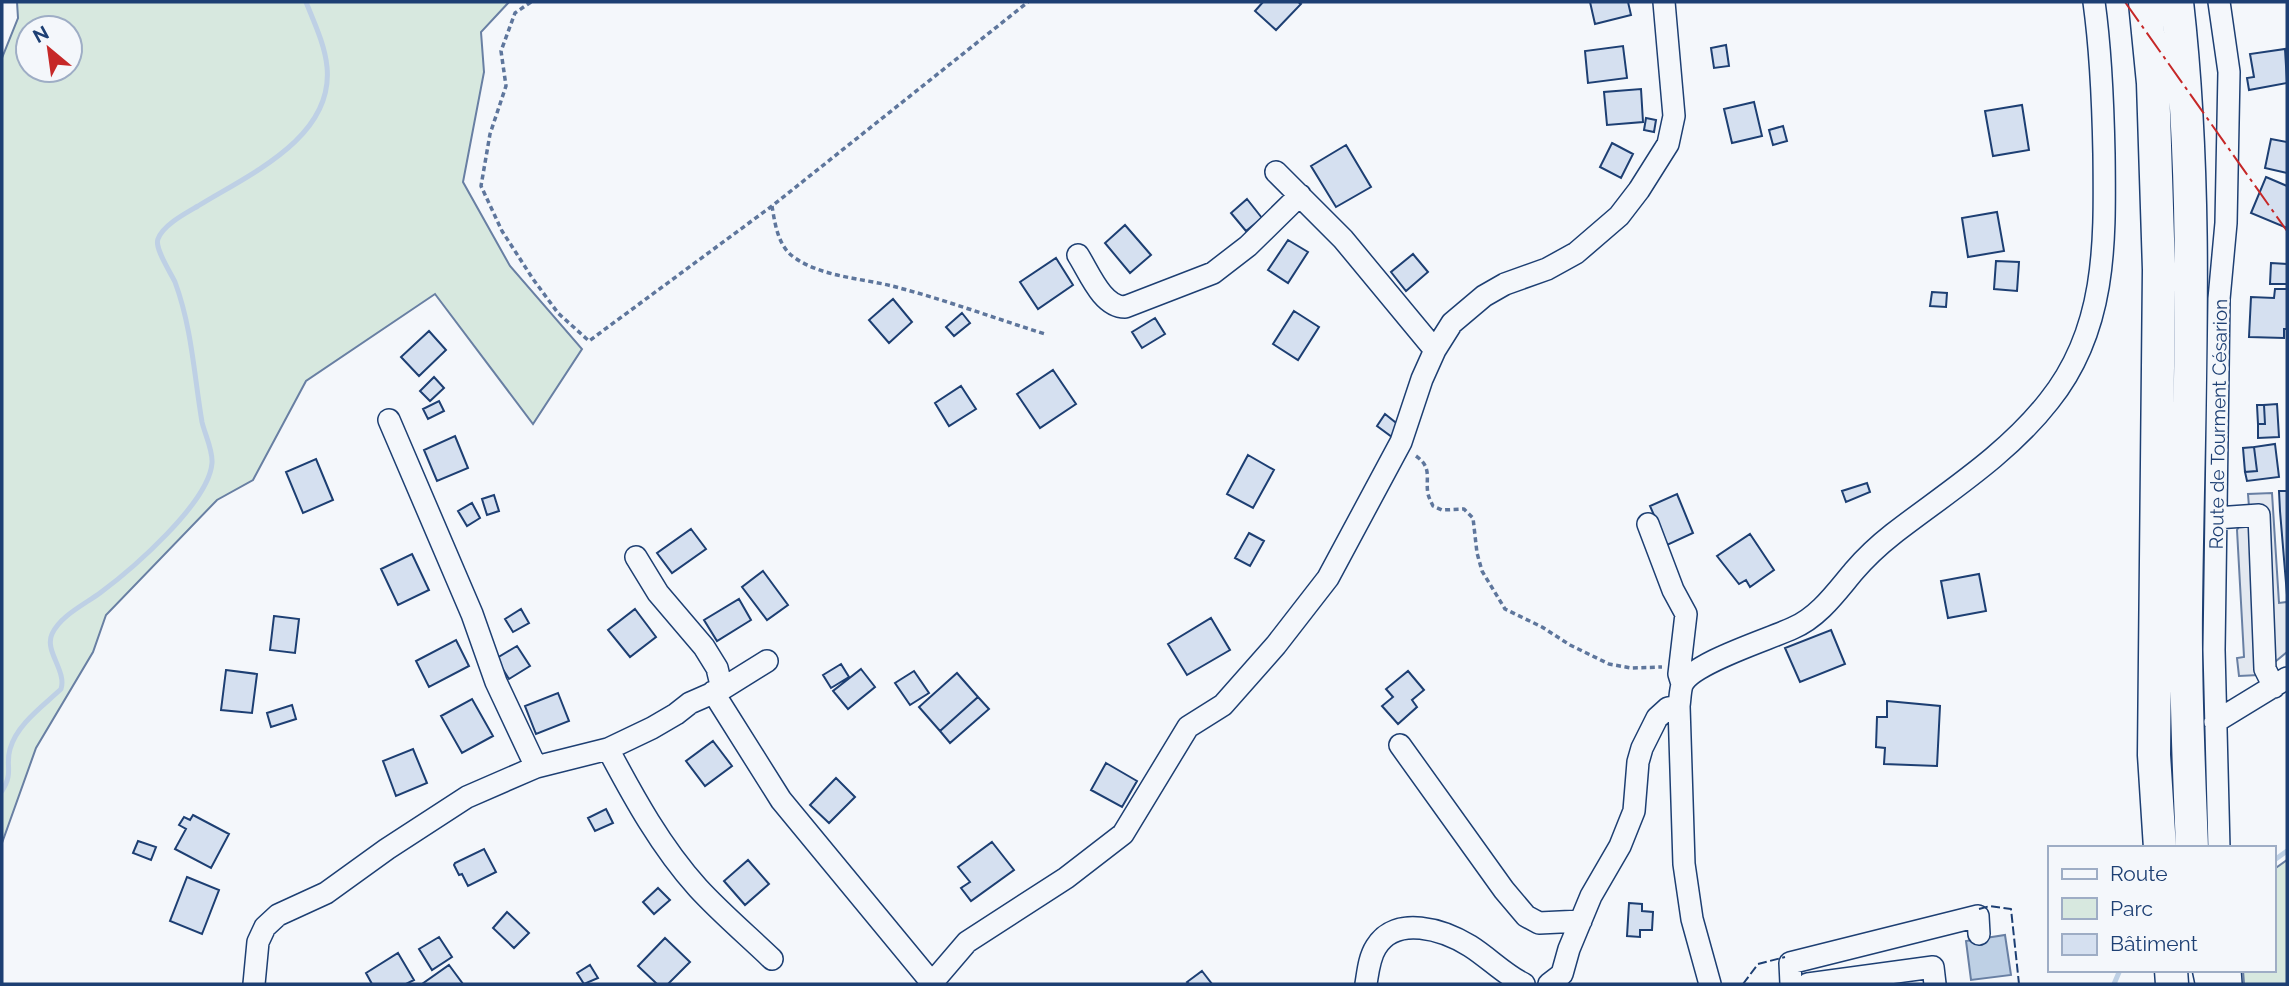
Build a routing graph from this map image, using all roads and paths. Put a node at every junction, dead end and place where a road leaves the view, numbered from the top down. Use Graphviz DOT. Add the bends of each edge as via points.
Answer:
graph roads {
  1 [pos="531,2"];
  2 [pos="1028,2"];
  3 [pos="1664,2"];
  4 [pos="2094,2"];
  5 [pos="2145,2"];
  6 [pos="2178,2"];
  7 [pos="2219,2"];
  8 [pos="1276,172"];
  9 [pos="1300,195"];
  10 [pos="772,206"];
  11 [pos="1078,256"];
  12 [pos="1045,334"];
  13 [pos="1435,350"];
  14 [pos="390,420"];
  15 [pos="1392,460"];
  16 [pos="2216,518"];
  17 [pos="1648,524"];
  18 [pos="636,557"];
  19 [pos="767,661"];
  20 [pos="1681,679"];
  21 [pos="2281,682"];
  22 [pos="717,690"];
  23 [pos="1679,706"];
  24 [pos="2215,722"];
  25 [pos="1400,745"];
  26 [pos="608,749"];
  27 [pos="536,768"];
  28 [pos="2160,846"];
  29 [pos="2192,846"];
  30 [pos="2219,846"];
  31 [pos="1581,921"];
  32 [pos="1979,934"];
  33 [pos="772,959"];
  34 [pos="254,984"];
  35 [pos="932,984"];
  36 [pos="1366,984"];
  37 [pos="1524,984"];
  38 [pos="1549,984"];
  39 [pos="1710,984"];
  40 [pos="1791,984"];
  41 [pos="1808,984"];
  42 [pos="1935,984"];
  1 -- 10 [label="path" via="515,13 501,51 506,86 490,134 481,186 502,231 533,279 558,313 589,341"];
  2 -- 10 [label="path"];
  3 -- 13 [label="street" via="1674,117 1668,144 1657,164 1619,216 1596,237 1547,269 1484,296 1452,323"];
  4 -- 20 [label="street" via="2104,121 2101,278 2071,370 2050,401 2000,452 1886,540 1814,614 1796,627 1741,648"];
  5 -- 28 [label="highway" via="2160,270 2154,755"];
  6 -- 29 [label="highway" via="2186,79 2192,270 2186,614"];
  7 -- 16 [label="street, Route de Tourment Césarion" via="2229,72"];
  8 -- 9 [label="street"];
  9 -- 11 [label="street" via="1213,273 1125,307 1107,300"];
  9 -- 13 [label="street" via="1343,239"];
  10 -- 12 [label="path" via="775,227 794,258"];
  13 -- 15 [label="street"];
  14 -- 27 [label="street" via="496,682"];
  15 -- 20 [label="path" via="1412,453 1422,460 1429,474 1433,506 1464,509 1474,518 1482,571 1505,609 1609,664 1661,667"];
  15 -- 35 [label="street" via="1328,578 1223,705 1188,727 1123,834 1066,878 967,942"];
  16 -- 21 [label="street" via="2259,515 2264,669"];
  16 -- 24 [label="street, Route de Tourment Césarion"];
  17 -- 20 [label="street" via="1686,614"];
  18 -- 22 [label="street" via="658,593 704,647 716,668"];
  19 -- 22 [label="street"];
  20 -- 23 [label="street"];
  21 -- 24 [label="street"];
  22 -- 26 [label="street"];
  22 -- 35 [label="street" via="781,800"];
  23 -- 31 [label="street" via="1668,708 1657,718 1642,748 1634,811"];
  23 -- 39 [label="street" via="1684,864 1692,919"];
  24 -- 30 [label="street, Route de Tourment Césarion"];
  25 -- 31 [label="street" via="1526,916 1539,923"];
  26 -- 27 [label="street"];
  26 -- 33 [label="street" via="635,801 676,861 699,890"];
  27 -- 34 [label="street" via="467,797 326,893 278,915 258,942"];
  31 -- 38 [label="street" via="1562,974"];
  32 -- 40 [label="street" via="1978,916 1790,963"];
  36 -- 37 [label="street" via="1368,967 1382,939 1407,928 1424,928 1469,945"];
  41 -- 42 [label="street" via="1933,967"];
}
